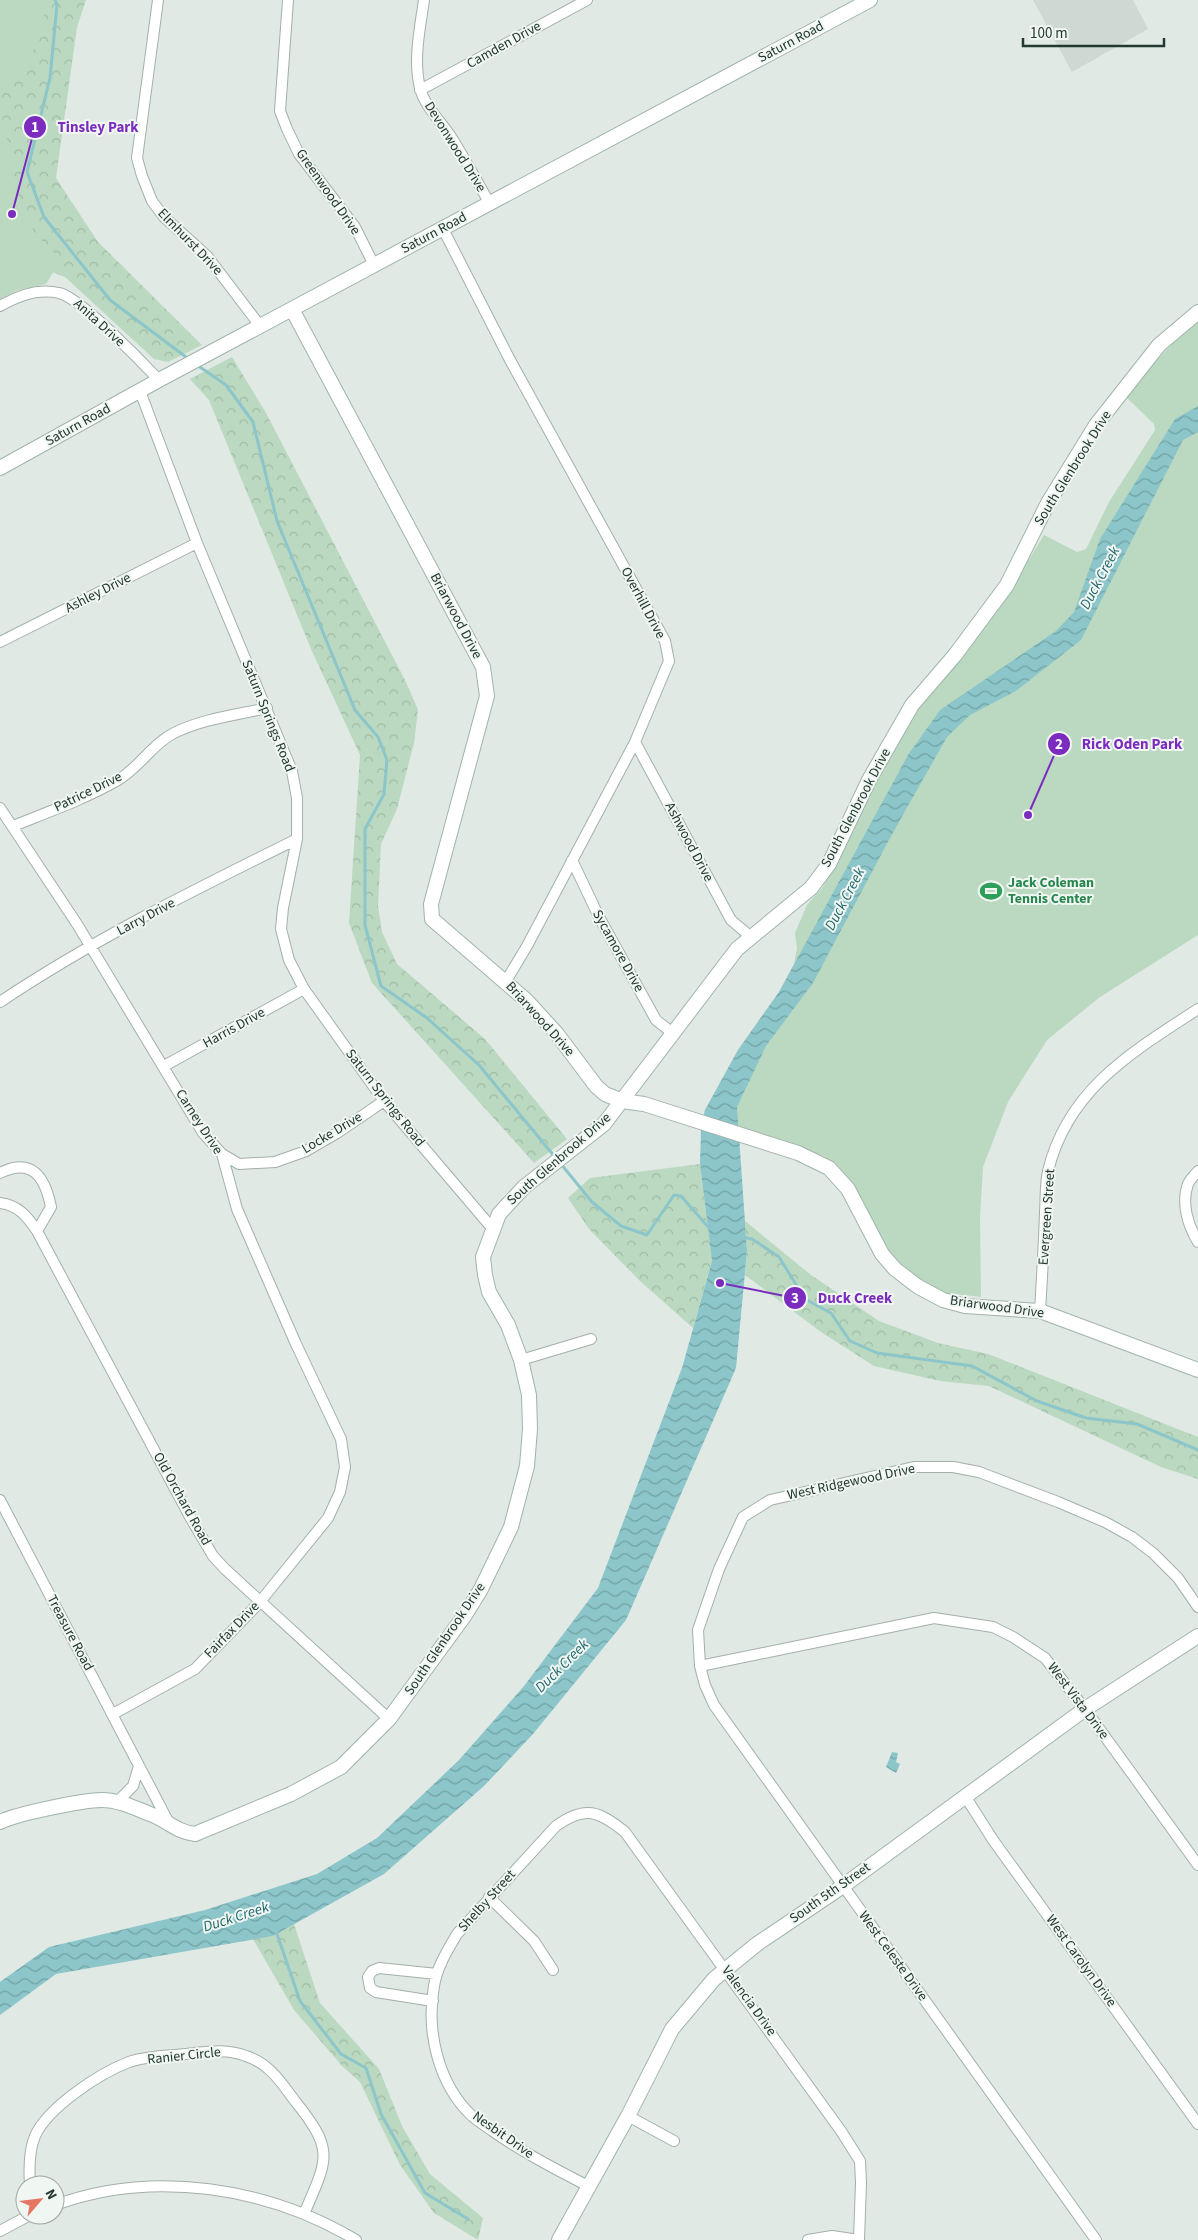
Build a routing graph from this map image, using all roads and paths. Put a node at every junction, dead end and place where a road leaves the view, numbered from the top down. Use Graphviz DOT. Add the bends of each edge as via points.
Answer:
graph roads {
  1 [pos="158,0"];
  2 [pos="288,0"];
  3 [pos="424,0"];
  4 [pos="587,0"];
  5 [pos="870,0"];
  6 [pos="420,90"];
  7 [pos="490,204"];
  8 [pos="443,229"];
  9 [pos="374,265"];
  10 [pos="0,306"];
  11 [pos="292,310"];
  12 [pos="1198,312"];
  13 [pos="261,327"];
  14 [pos="159,380"];
  15 [pos="140,391"];
  16 [pos="0,468"];
  17 [pos="197,543"];
  18 [pos="0,642"];
  19 [pos="267,708"];
  20 [pos="635,742"];
  21 [pos="0,808"];
  22 [pos="13,826"];
  23 [pos="297,840"];
  24 [pos="572,860"];
  25 [pos="750,937"];
  26 [pos="90,946"];
  27 [pos="506,980"];
  28 [pos="304,989"];
  29 [pos="0,1002"];
  30 [pos="1198,1009"];
  31 [pos="674,1034"];
  32 [pos="164,1066"];
  33 [pos="384,1101"];
  34 [pos="622,1101"];
  35 [pos="222,1154"];
  36 [pos="1198,1171"];
  37 [pos="0,1173"];
  38 [pos="0,1203"];
  39 [pos="492,1228"];
  40 [pos="37,1231"];
  41 [pos="1198,1242"];
  42 [pos="1040,1311"];
  43 [pos="592,1339"];
  44 [pos="521,1360"];
  45 [pos="1198,1370"];
  46 [pos="0,1500"];
  47 [pos="328,1518"];
  48 [pos="259,1602"];
  49 [pos="1198,1607"];
  50 [pos="1198,1636"];
  51 [pos="700,1666"];
  52 [pos="1085,1709"];
  53 [pos="113,1714"];
  54 [pos="389,1719"];
  55 [pos="139,1766"];
  56 [pos="965,1796"];
  57 [pos="116,1802"];
  58 [pos="568,1817"];
  59 [pos="0,1822"];
  60 [pos="170,1825"];
  61 [pos="1198,1865"];
  62 [pos="843,1886"];
  63 [pos="489,1897"];
  64 [pos="726,1968"];
  65 [pos="553,1970"];
  66 [pos="437,1974"];
  67 [pos="433,2001"];
  68 [pos="628,2116"];
  69 [pos="1198,2124"];
  70 [pos="674,2141"];
  71 [pos="29,2175"];
  72 [pos="590,2187"];
  73 [pos="65,2202"];
  74 [pos="304,2214"];
  75 [pos="15,2223"];
  76 [pos="0,2231"];
  77 [pos="356,2240"];
  78 [pos="559,2240"];
  79 [pos="808,2240"];
  80 [pos="859,2240"];
  81 [pos="1096,2240"];
  1 -- 13 [label="street, Elmhurst Drive" via="137,158 142,176 164,218 207,256"];
  2 -- 9 [label="street, Greenwood Drive" via="280,111 299,154 355,227"];
  3 -- 6 [label="street, Devonwood Drive" via="419,33"];
  4 -- 6 [label="street, Camden Drive"];
  5 -- 7 [label="street, Saturn Road"];
  6 -- 7 [label="street, Devonwood Drive" via="453,138"];
  7 -- 8 [label="street, Saturn Road"];
  8 -- 9 [label="street, Saturn Road"];
  8 -- 20 [label="street, Overhill Drive" via="510,360 665,641 669,661"];
  9 -- 11 [label="street, Saturn Road"];
  10 -- 14 [label="street, Anita Drive" via="12,299 41,292 59,292 70,297"];
  11 -- 13 [label="street, Saturn Road"];
  11 -- 27 [label="street, Briarwood Drive" via="483,667 487,696 431,904 432,919"];
  12 -- 25 [label="street, South Glenbrook Drive" via="1159,344 1096,425 1048,503 1007,585 955,655 912,705 869,780 829,864 811,888"];
  13 -- 14 [label="street, Saturn Road"];
  14 -- 15 [label="street, Saturn Road"];
  15 -- 16 [label="street, Saturn Road"];
  15 -- 17 [label="street, Saturn Springs Road"];
  17 -- 18 [label="street, Ashley Drive"];
  17 -- 19 [label="street, Saturn Springs Road"];
  19 -- 22 [label="street, Patrice Drive" via="175,732 161,740 119,779"];
  19 -- 23 [label="street, Saturn Springs Road" via="292,771 297,798"];
  20 -- 24 [label="street, Overhill Drive"];
  20 -- 25 [label="street, Ashwood Drive" via="731,920"];
  21 -- 22 [label="street, Carney Drive"];
  22 -- 26 [label="street, Carney Drive"];
  23 -- 26 [label="street, Larry Drive"];
  23 -- 28 [label="street, Saturn Springs Road" via="282,908 282,929 289,960"];
  24 -- 27 [label="street, Overhill Drive" via="528,946"];
  24 -- 31 [label="street, Sycamore Drive" via="599,917 656,1020"];
  25 -- 31 [label="street, South Glenbrook Drive"];
  26 -- 29 [label="street, Larry Drive"];
  26 -- 32 [label="street, Carney Drive"];
  27 -- 34 [label="street, Briarwood Drive" via="557,1034 596,1086"];
  28 -- 32 [label="street, Harris Drive"];
  28 -- 33 [label="street, Saturn Springs Road"];
  30 -- 42 [label="street, Evergreen Street" via="1152,1038 1107,1073 1078,1104 1061,1135 1047,1172"];
  31 -- 34 [label="street, South Glenbrook Drive"];
  32 -- 35 [label="street, Carney Drive" via="203,1133"];
  33 -- 35 [label="street, Locke Drive" via="337,1134 275,1162 239,1164"];
  33 -- 39 [label="street, Saturn Springs Road"];
  34 -- 39 [label="street, South Glenbrook Drive" via="604,1124 524,1187 499,1214"];
  34 -- 42 [label="street, Briarwood Drive" via="644,1104 798,1153 829,1168 848,1189 882,1254 916,1286 943,1300 966,1306"];
  35 -- 47 [label="street, Carney Drive" via="237,1209 341,1439 345,1467 340,1492"];
  36 -- 41 [label="street" via="1188,1184 1185,1206"];
  37 -- 40 [label="street" via="14,1167 29,1168 41,1178 50,1207"];
  38 -- 40 [label="street, Old Orchard Road" via="9,1204 26,1214"];
  39 -- 44 [label="street, South Glenbrook Drive" via="483,1258 485,1275 489,1292 508,1325"];
  40 -- 48 [label="street, Old Orchard Road" via="190,1517 214,1556"];
  42 -- 45 [label="street, Briarwood Drive"];
  43 -- 44 [label="street"];
  44 -- 54 [label="street, South Glenbrook Drive" via="529,1395 530,1429 527,1466 512,1527 465,1615"];
  46 -- 53 [label="street, Treasure Road"];
  47 -- 48 [label="street, Fairfax Drive"];
  48 -- 53 [label="street, Fairfax Drive" via="195,1669"];
  48 -- 54 [label="street, Old Orchard Road"];
  49 -- 51 [label="street, West Ridgewood Drive" via="1178,1578 1153,1553 1105,1522 979,1472 953,1467 914,1467 770,1500 743,1517 719,1569 698,1630"];
  50 -- 52 [label="street, South 5th Street"];
  51 -- 52 [label="street, West Vista Drive" via="934,1618 993,1627 1013,1637 1045,1658"];
  51 -- 62 [label="street, West Celeste Drive" via="714,1705"];
  52 -- 56 [label="street, South 5th Street"];
  52 -- 61 [label="street, West Vista Drive"];
  53 -- 55 [label="street, Treasure Road"];
  54 -- 60 [label="street, South Glenbrook Drive" via="341,1768 290,1794 195,1834 182,1832"];
  55 -- 57 [label="street" via="133,1786"];
  55 -- 60 [label="street, Treasure Road"];
  56 -- 62 [label="street, South 5th Street"];
  56 -- 69 [label="street, West Carolyn Drive" via="993,1840"];
  57 -- 59 [label="street, South Glenbrook Drive" via="103,1800 66,1805"];
  57 -- 60 [label="street, South Glenbrook Drive" via="156,1816"];
  58 -- 63 [label="street, Shelby Street"];
  58 -- 64 [label="street, Valencia Drive" via="586,1812 607,1817 625,1832"];
  62 -- 64 [label="street, South 5th Street"];
  62 -- 81 [label="street, West Celeste Drive"];
  63 -- 65 [label="street" via="534,1941"];
  63 -- 66 [label="street, Shelby Street" via="457,1934 444,1954"];
  64 -- 68 [label="street, South 5th Street" via="672,2029"];
  64 -- 80 [label="street, Valencia Drive" via="860,2161"];
  66 -- 67 [label="street, Shelby Street"];
  66 -- 67 [label="street" via="379,1968 368,1977 368,1984 376,1992"];
  67 -- 72 [label="street, Nesbit Drive" via="432,2033 441,2067 454,2093 472,2116 518,2149"];
  68 -- 70 [label="street"];
  68 -- 72 [label="street, South 5th Street"];
  71 -- 74 [label="street, Ranier Circle" via="34,2138 40,2127 84,2086 130,2062 224,2051 246,2056 269,2067 317,2130 325,2151 322,2174"];
  72 -- 78 [label="street, South 5th Street"];
  73 -- 74 [label="street" via="134,2188 178,2186 252,2196"];
  74 -- 77 [label="street"];
  75 -- 76 [label="street"];
  79 -- 80 [label="street" via="832,2236"];
}
